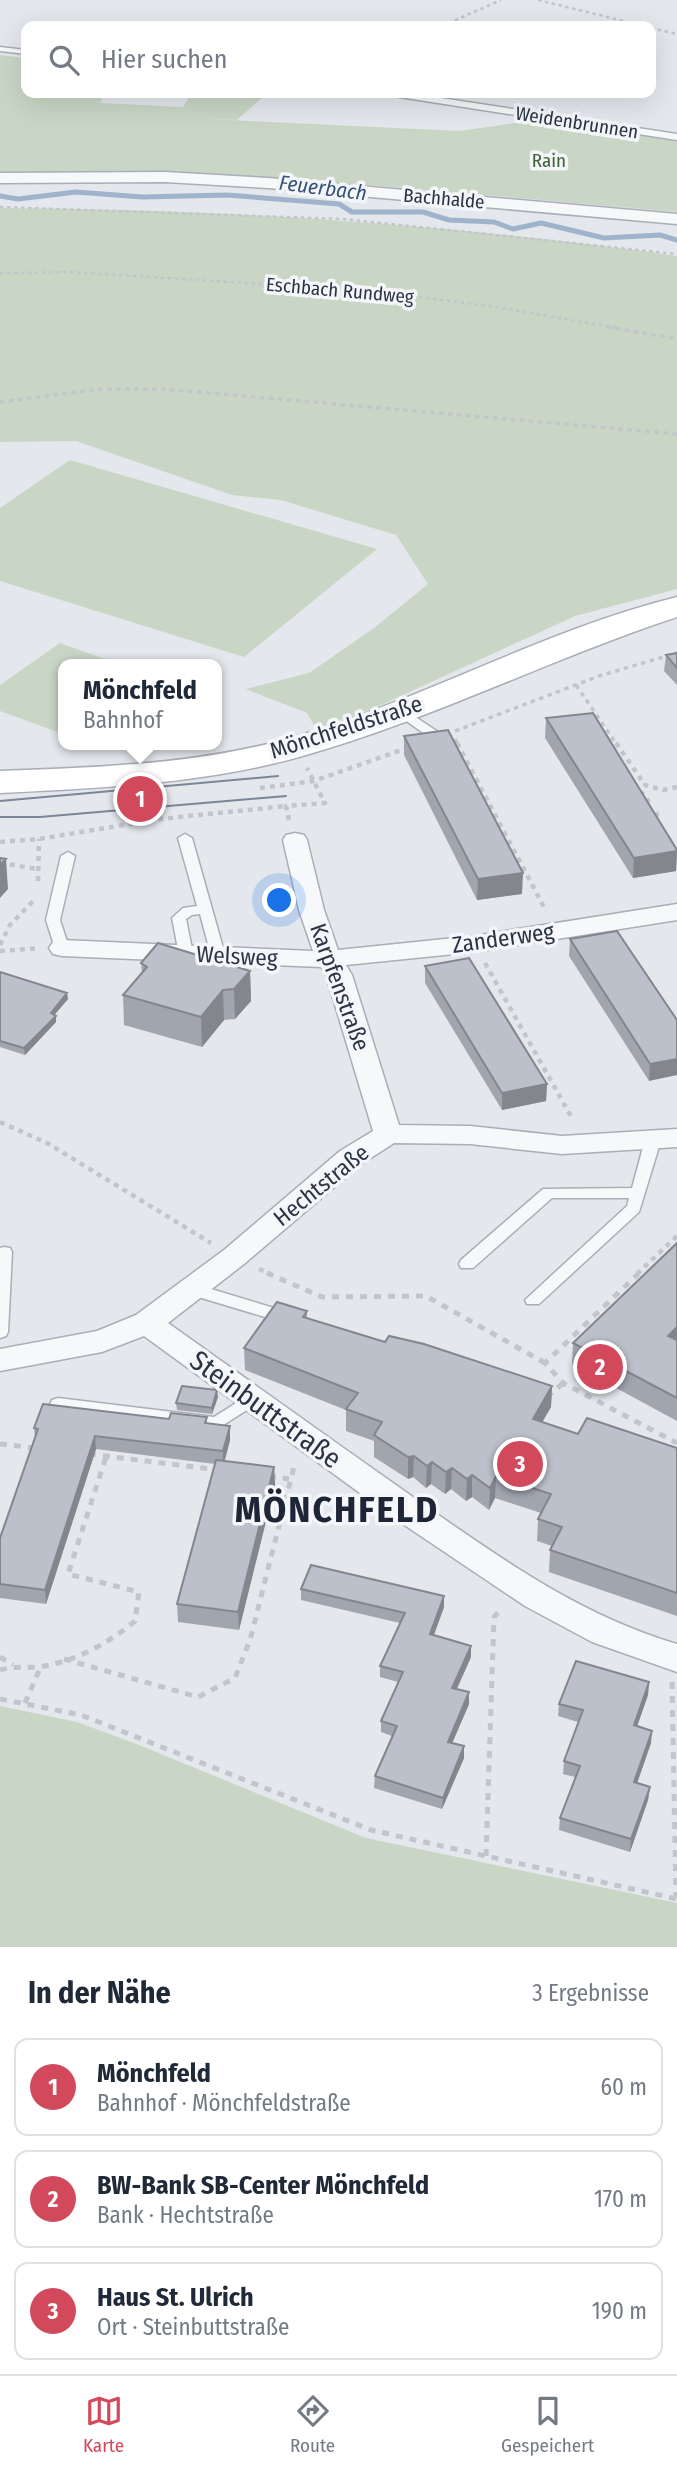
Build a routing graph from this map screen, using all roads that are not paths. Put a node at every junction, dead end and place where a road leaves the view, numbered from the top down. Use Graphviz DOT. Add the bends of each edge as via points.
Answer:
graph roads {
  1 [pos="0,49"];
  2 [pos="21,51"];
  3 [pos="425,98"];
  4 [pos="677,137"];
  5 [pos="0,178"];
  6 [pos="677,219"];
  7 [pos="677,607"];
  8 [pos="402,712"];
  9 [pos="437,737"];
  10 [pos="0,782"];
  11 [pos="185,838"];
  12 [pos="295,840"];
  13 [pos="68,856"];
  14 [pos="205,909"];
  15 [pos="677,912"];
  16 [pos="62,948"];
  17 [pos="186,954"];
  18 [pos="218,955"];
  19 [pos="328,959"];
  20 [pos="388,1134"];
  21 [pos="665,1139"];
  22 [pos="638,1193"];
  23 [pos="4,1252"];
  24 [pos="467,1264"];
  25 [pos="191,1289"];
  26 [pos="533,1300"];
  27 [pos="147,1323"];
  28 [pos="306,1323"];
  29 [pos="0,1332"];
  30 [pos="0,1360"];
  31 [pos="252,1399"];
  32 [pos="58,1404"];
  33 [pos="674,1657"];
  1 -- 2 [label="lane"];
  3 -- 4 [label="lane, Weidenbrunnen"];
  5 -- 6 [label="street, Bachhalde" via="164,177 255,182"];
  7 -- 8 [label="main road, Mönchfeldstraße" via="565,645"];
  8 -- 9 [label="lane"];
  8 -- 10 [label="main road, Mönchfeldstraße" via="292,748 211,765"];
  11 -- 14 [label="lane"];
  12 -- 19 [label="street, Karpfenstraße"];
  13 -- 16 [label="lane" via="53,920"];
  14 -- 17 [label="lane" via="188,911 179,918"];
  14 -- 18 [label="lane"];
  15 -- 19 [label="street, Zanderweg" via="474,944"];
  16 -- 17 [label="street, Welsweg"];
  17 -- 18 [label="street, Welsweg"];
  18 -- 19 [label="street, Welsweg"];
  19 -- 20 [label="street, Karpfenstraße" via="339,975"];
  20 -- 21 [label="street, Hechtstraße" via="470,1135 562,1145"];
  20 -- 25 [label="street, Hechtstraße" via="350,1158"];
  21 -- 22 [label="lane"];
  22 -- 24 [label="lane" via="548,1193"];
  22 -- 26 [label="lane" via="634,1208"];
  23 -- 29 [label="lane"];
  25 -- 27 [label="street, Hechtstraße"];
  25 -- 28 [label="lane"];
  27 -- 30 [label="street, Hechtstraße" via="102,1341"];
  27 -- 31 [label="street, Steinbuttstraße"];
  31 -- 32 [label="lane" via="217,1423"];
  31 -- 33 [label="street, Steinbuttstraße" via="521,1589 595,1628"];
}
